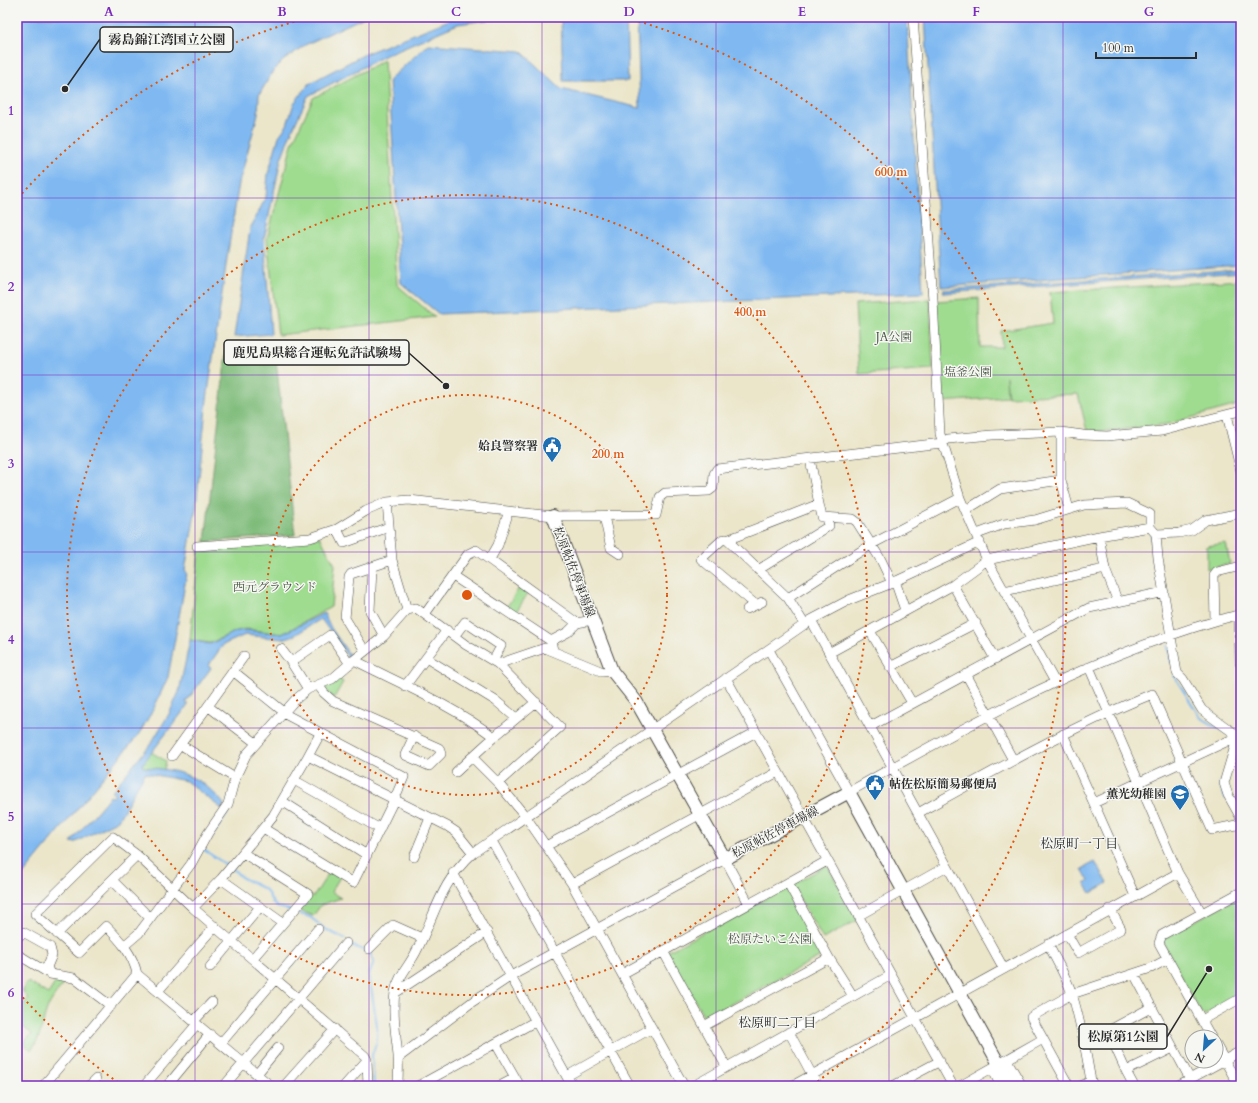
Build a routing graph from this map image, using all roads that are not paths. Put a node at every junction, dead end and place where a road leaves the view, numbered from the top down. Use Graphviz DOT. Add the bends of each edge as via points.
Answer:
graph roads {
  1 [pos="913,17"];
  2 [pos="1241,411"];
  3 [pos="1227,415"];
  4 [pos="1061,432"];
  5 [pos="942,443"];
  6 [pos="810,459"];
  7 [pos="1241,471"];
  8 [pos="1061,480"];
  9 [pos="960,498"];
  10 [pos="387,502"];
  11 [pos="819,504"];
  12 [pos="1069,509"];
  13 [pos="966,510"];
  14 [pos="1241,513"];
  15 [pos="553,516"];
  16 [pos="604,516"];
  17 [pos="507,517"];
  18 [pos="827,518"];
  19 [pos="389,527"];
  20 [pos="337,529"];
  21 [pos="1153,531"];
  22 [pos="1099,536"];
  23 [pos="978,538"];
  24 [pos="727,540"];
  25 [pos="872,544"];
  26 [pos="197,546"];
  27 [pos="620,554"];
  28 [pos="490,559"];
  29 [pos="392,560"];
  30 [pos="987,560"];
  31 [pos="1241,566"];
  32 [pos="372,567"];
  33 [pos="1105,569"];
  34 [pos="758,570"];
  35 [pos="454,576"];
  36 [pos="894,582"];
  37 [pos="953,585"];
  38 [pos="1004,591"];
  39 [pos="1164,592"];
  40 [pos="788,598"];
  41 [pos="1118,602"];
  42 [pos="747,609"];
  43 [pos="407,610"];
  44 [pos="905,610"];
  45 [pos="425,614"];
  46 [pos="1240,614"];
  47 [pos="592,620"];
  48 [pos="1215,621"];
  49 [pos="808,622"];
  50 [pos="577,623"];
  51 [pos="976,623"];
  52 [pos="870,632"];
  53 [pos="451,633"];
  54 [pos="384,636"];
  55 [pos="1170,636"];
  56 [pos="1031,639"];
  57 [pos="552,646"];
  58 [pos="281,649"];
  59 [pos="365,650"];
  60 [pos="769,650"];
  61 [pos="828,653"];
  62 [pos="244,656"];
  63 [pos="426,658"];
  64 [pos="995,659"];
  65 [pos="291,662"];
  66 [pos="352,662"];
  67 [pos="495,663"];
  68 [pos="1240,663"];
  69 [pos="890,667"];
  70 [pos="1089,667"];
  71 [pos="612,671"];
  72 [pos="233,672"];
  73 [pos="966,674"];
  74 [pos="726,678"];
  75 [pos="1055,682"];
  76 [pos="318,685"];
  77 [pos="405,686"];
  78 [pos="308,689"];
  79 [pos="536,702"];
  80 [pos="912,703"];
  81 [pos="209,707"];
  82 [pos="1107,712"];
  83 [pos="283,713"];
  84 [pos="989,716"];
  85 [pos="516,718"];
  86 [pos="871,726"];
  87 [pos="653,731"];
  88 [pos="756,732"];
  89 [pos="320,734"];
  90 [pos="1063,734"];
  91 [pos="414,736"];
  92 [pos="1240,736"];
  93 [pos="494,737"];
  94 [pos="256,743"];
  95 [pos="181,745"];
  96 [pos="172,756"];
  97 [pos="308,756"];
  98 [pos="472,757"];
  99 [pos="1013,760"];
  100 [pos="1183,763"];
  101 [pos="893,767"];
  102 [pos="456,772"];
  103 [pos="778,772"];
  104 [pos="677,775"];
  105 [pos="235,778"];
  106 [pos="294,780"];
  107 [pos="1139,782"];
  108 [pos="498,783"];
  109 [pos="849,792"];
  110 [pos="394,800"];
  111 [pos="282,802"];
  112 [pos="1094,802"];
  113 [pos="918,813"];
  114 [pos="699,815"];
  115 [pos="526,817"];
  116 [pos="430,818"];
  117 [pos="804,818"];
  118 [pos="1241,818"];
  119 [pos="1241,824"];
  120 [pos="264,828"];
  121 [pos="380,829"];
  122 [pos="492,841"];
  123 [pos="546,846"];
  124 [pos="243,853"];
  125 [pos="473,854"];
  126 [pos="137,855"];
  127 [pos="367,855"];
  128 [pos="414,857"];
  129 [pos="724,859"];
  130 [pos="827,862"];
  131 [pos="947,866"];
  132 [pos="453,873"];
  133 [pos="1178,873"];
  134 [pos="221,879"];
  135 [pos="112,880"];
  136 [pos="788,882"];
  137 [pos="572,884"];
  138 [pos="904,889"];
  139 [pos="172,890"];
  140 [pos="1241,892"];
  141 [pos="1135,896"];
  142 [pos="749,904"];
  143 [pos="260,907"];
  144 [pos="193,908"];
  145 [pos="1110,909"];
  146 [pos="1202,913"];
  147 [pos="858,916"];
  148 [pos="150,918"];
  149 [pos="283,923"];
  150 [pos="215,926"];
  151 [pos="596,928"];
  152 [pos="318,929"];
  153 [pos="487,932"];
  154 [pos="57,934"];
  155 [pos="1067,934"];
  156 [pos="17,938"];
  157 [pos="422,938"];
  158 [pos="232,940"];
  159 [pos="346,943"];
  160 [pos="1048,944"];
  161 [pos="124,945"];
  162 [pos="369,949"];
  163 [pos="663,951"];
  164 [pos="554,952"];
  165 [pos="17,954"];
  166 [pos="253,958"];
  167 [pos="829,958"];
  168 [pos="1168,959"];
  169 [pos="210,967"];
  170 [pos="1004,969"];
  171 [pos="50,974"];
  172 [pos="137,974"];
  173 [pos="622,974"];
  174 [pos="1134,974"];
  175 [pos="891,975"];
  176 [pos="511,976"];
  177 [pos="276,978"];
  178 [pos="158,991"];
  179 [pos="395,993"];
  180 [pos="959,993"];
  181 [pos="1072,994"];
  182 [pos="853,996"];
  183 [pos="298,998"];
  184 [pos="1241,998"];
  185 [pos="212,1002"];
  186 [pos="110,1006"];
  187 [pos="1152,1007"];
  188 [pos="916,1017"];
  189 [pos="1202,1020"];
  190 [pos="536,1021"];
  191 [pos="196,1023"];
  192 [pos="704,1026"];
  193 [pos="652,1028"];
  194 [pos="335,1029"];
  195 [pos="1207,1029"];
  196 [pos="1108,1031"];
  197 [pos="789,1032"];
  198 [pos="210,1034"];
  199 [pos="1043,1039"];
  200 [pos="1084,1041"];
  201 [pos="221,1044"];
  202 [pos="496,1044"];
  203 [pos="278,1048"];
  204 [pos="1173,1048"];
  205 [pos="1241,1051"];
  206 [pos="612,1052"];
  207 [pos="398,1058"];
  208 [pos="367,1060"];
  209 [pos="1224,1060"];
  210 [pos="940,1061"];
  211 [pos="244,1062"];
  212 [pos="726,1066"];
  213 [pos="1000,1066"];
  214 [pos="1208,1069"];
  215 [pos="1126,1071"];
  216 [pos="257,1074"];
  217 [pos="812,1075"];
  218 [pos="567,1076"];
  219 [pos="96,1078"];
  220 [pos="1190,1079"];
  221 [pos="517,1082"];
  222 [pos="1092,1083"];
  223 [pos="267,1085"];
  224 [pos="898,1085"];
  225 [pos="43,1086"];
  226 [pos="89,1086"];
  227 [pos="144,1086"];
  228 [pos="167,1086"];
  229 [pos="224,1086"];
  230 [pos="284,1086"];
  231 [pos="344,1086"];
  232 [pos="368,1086"];
  233 [pos="398,1086"];
  234 [pos="418,1086"];
  235 [pos="500,1086"];
  236 [pos="572,1086"];
  237 [pos="630,1086"];
  238 [pos="684,1086"];
  239 [pos="693,1086"];
  240 [pos="792,1086"];
  241 [pos="818,1086"];
  242 [pos="953,1086"];
  243 [pos="960,1086"];
  244 [pos="1001,1086"];
  245 [pos="1010,1086"];
  246 [pos="1022,1086"];
  247 [pos="1069,1086"];
  248 [pos="1081,1086"];
  249 [pos="1134,1086"];
  250 [pos="1178,1086"];
  251 [pos="1239,1086"];
  1 -- 5 [label="street"];
  2 -- 3 [label="street"];
  3 -- 4 [label="street" via="1162,431 1107,436"];
  3 -- 7 [label="street"];
  4 -- 5 [label="street" via="948,439"];
  4 -- 8 [label="street"];
  5 -- 6 [label="street"];
  5 -- 9 [label="street"];
  6 -- 11 [label="street"];
  6 -- 16 [label="street" via="717,469 709,491 665,493 660,496 656,516"];
  8 -- 12 [label="street"];
  8 -- 13 [label="street" via="1000,489"];
  9 -- 13 [label="street"];
  9 -- 25 [label="street"];
  10 -- 15 [label="street" via="409,500"];
  10 -- 19 [label="street"];
  10 -- 20 [label="street" via="366,511"];
  11 -- 18 [label="street" via="822,517"];
  11 -- 24 [label="street"];
  12 -- 21 [label="street" via="1084,504 1127,503 1150,514"];
  12 -- 23 [label="street" via="1035,520 1004,524"];
  13 -- 23 [label="street"];
  14 -- 21 [label="street" via="1206,520 1192,530 1179,533"];
  15 -- 16 [label="street"];
  15 -- 47 [label="main road, 松原帖佐停車場線"];
  16 -- 27 [label="street" via="611,548"];
  17 -- 28 [label="street" via="498,545"];
  18 -- 25 [label="street" via="853,519"];
  18 -- 34 [label="street" via="829,526"];
  19 -- 20 [label="street" via="344,542"];
  19 -- 29 [label="street"];
  20 -- 26 [label="street" via="310,538"];
  21 -- 22 [label="street"];
  21 -- 39 [label="street"];
  22 -- 30 [label="street"];
  22 -- 33 [label="street"];
  23 -- 30 [label="street"];
  23 -- 36 [label="street"];
  24 -- 34 [label="street"];
  24 -- 42 [label="street" via="723,539 701,559 759,604"];
  25 -- 36 [label="street"];
  25 -- 40 [label="street"];
  28 -- 35 [label="street" via="476,550 472,551"];
  28 -- 50 [label="street"];
  29 -- 32 [label="street"];
  29 -- 43 [label="street"];
  30 -- 37 [label="street"];
  30 -- 38 [label="street"];
  31 -- 48 [label="street" via="1217,572 1214,576"];
  32 -- 54 [label="street" via="370,611"];
  32 -- 59 [label="street" via="352,574 349,578 345,618"];
  33 -- 38 [label="street"];
  33 -- 41 [label="street"];
  34 -- 40 [label="street"];
  35 -- 45 [label="street"];
  35 -- 57 [label="street"];
  36 -- 44 [label="street"];
  36 -- 49 [label="street" via="849,600"];
  37 -- 44 [label="street"];
  37 -- 51 [label="street"];
  38 -- 56 [label="street"];
  39 -- 41 [label="street"];
  39 -- 55 [label="street"];
  40 -- 49 [label="street"];
  41 -- 56 [label="street" via="1089,608"];
  43 -- 45 [label="street" via="416,608"];
  43 -- 54 [label="street"];
  44 -- 52 [label="street"];
  45 -- 53 [label="street"];
  46 -- 48 [label="street"];
  46 -- 68 [label="street"];
  47 -- 50 [label="street"];
  47 -- 71 [label="main road, 松原帖佐停車場線"];
  48 -- 55 [label="street"];
  49 -- 60 [label="street"];
  49 -- 61 [label="street"];
  50 -- 57 [label="street"];
  51 -- 64 [label="street"];
  51 -- 69 [label="street"];
  52 -- 61 [label="street"];
  52 -- 69 [label="street"];
  53 -- 63 [label="street"];
  53 -- 67 [label="street"];
  53 -- 67 [label="street" via="465,622 501,646"];
  54 -- 59 [label="street"];
  55 -- 70 [label="street"];
  55 -- 92 [label="street" via="1176,673 1183,679 1202,710"];
  56 -- 64 [label="street"];
  56 -- 75 [label="street"];
  57 -- 67 [label="street"];
  57 -- 71 [label="street" via="566,658 603,672"];
  58 -- 65 [label="street"];
  59 -- 66 [label="street"];
  60 -- 74 [label="street"];
  60 -- 109 [label="street"];
  61 -- 86 [label="street"];
  62 -- 72 [label="street"];
  63 -- 77 [label="street"];
  63 -- 85 [label="street" via="496,701"];
  64 -- 73 [label="street"];
  65 -- 66 [label="street" via="330,635"];
  65 -- 78 [label="street"];
  66 -- 76 [label="street" via="332,679"];
  66 -- 77 [label="street"];
  67 -- 79 [label="street"];
  69 -- 80 [label="street"];
  70 -- 75 [label="street"];
  70 -- 82 [label="street"];
  71 -- 87 [label="main road, 松原帖佐停車場線" via="636,701"];
  72 -- 81 [label="street"];
  72 -- 83 [label="street"];
  73 -- 80 [label="street"];
  73 -- 84 [label="street"];
  74 -- 87 [label="street"];
  74 -- 88 [label="street"];
  75 -- 84 [label="street"];
  76 -- 78 [label="street"];
  76 -- 91 [label="street" via="333,701"];
  77 -- 93 [label="street" via="472,720"];
  78 -- 83 [label="street"];
  79 -- 85 [label="street"];
  79 -- 108 [label="street" via="560,727"];
  80 -- 86 [label="street"];
  81 -- 94 [label="street"];
  81 -- 95 [label="street"];
  82 -- 90 [label="street"];
  82 -- 100 [label="street" via="1152,694"];
  82 -- 107 [label="street"];
  83 -- 89 [label="street"];
  83 -- 94 [label="street"];
  84 -- 99 [label="street"];
  84 -- 101 [label="street"];
  85 -- 93 [label="street"];
  86 -- 101 [label="street"];
  87 -- 104 [label="main road, 松原帖佐停車場線"];
  87 -- 115 [label="street"];
  88 -- 103 [label="street"];
  88 -- 104 [label="street"];
  89 -- 97 [label="street"];
  89 -- 110 [label="street" via="404,777"];
  90 -- 99 [label="street"];
  90 -- 112 [label="street"];
  92 -- 100 [label="street"];
  92 -- 118 [label="street" via="1224,783"];
  93 -- 98 [label="street"];
  94 -- 105 [label="street" via="246,755"];
  95 -- 96 [label="street"];
  95 -- 105 [label="street"];
  97 -- 106 [label="street"];
  97 -- 110 [label="street"];
  98 -- 102 [label="street"];
  98 -- 108 [label="street"];
  99 -- 113 [label="street"];
  100 -- 107 [label="street"];
  100 -- 119 [label="street" via="1212,830"];
  101 -- 109 [label="street"];
  101 -- 113 [label="street"];
  103 -- 114 [label="street"];
  103 -- 117 [label="street"];
  104 -- 114 [label="main road, 松原帖佐停車場線"];
  104 -- 123 [label="street"];
  105 -- 139 [label="street" via="228,804"];
  106 -- 111 [label="street"];
  106 -- 121 [label="street"];
  107 -- 112 [label="street"];
  107 -- 133 [label="street"];
  108 -- 115 [label="street"];
  109 -- 117 [label="main road, 松原帖佐停車場線"];
  109 -- 138 [label="main road"];
  110 -- 116 [label="street"];
  110 -- 121 [label="street"];
  111 -- 120 [label="street"];
  111 -- 127 [label="street"];
  112 -- 141 [label="street"];
  113 -- 131 [label="street"];
  114 -- 129 [label="main road, 松原帖佐停車場線"];
  114 -- 137 [label="street"];
  115 -- 122 [label="street"];
  115 -- 123 [label="street"];
  116 -- 125 [label="street" via="456,832"];
  116 -- 128 [label="street"];
  117 -- 129 [label="main road, 松原帖佐停車場線"];
  117 -- 130 [label="street"];
  120 -- 124 [label="street"];
  120 -- 127 [label="street" via="353,883"];
  121 -- 127 [label="street"];
  122 -- 125 [label="street"];
  122 -- 164 [label="street"];
  123 -- 137 [label="street"];
  124 -- 134 [label="street"];
  124 -- 149 [label="street" via="308,894"];
  125 -- 132 [label="street"];
  126 -- 135 [label="street"];
  126 -- 139 [label="street"];
  126 -- 154 [label="street" via="113,837 35,914"];
  129 -- 142 [label="street"];
  129 -- 151 [label="street"];
  130 -- 136 [label="street"];
  130 -- 147 [label="street"];
  131 -- 138 [label="street"];
  131 -- 170 [label="street"];
  132 -- 153 [label="street"];
  132 -- 157 [label="street"];
  133 -- 141 [label="street"];
  133 -- 146 [label="street"];
  134 -- 143 [label="street"];
  134 -- 144 [label="street"];
  135 -- 148 [label="street"];
  135 -- 154 [label="street"];
  136 -- 142 [label="street"];
  136 -- 167 [label="street"];
  137 -- 151 [label="street"];
  138 -- 147 [label="street"];
  138 -- 180 [label="main road"];
  139 -- 144 [label="street"];
  139 -- 148 [label="street"];
  140 -- 146 [label="street"];
  141 -- 145 [label="street"];
  142 -- 163 [label="street"];
  143 -- 149 [label="street"];
  143 -- 158 [label="street"];
  144 -- 150 [label="street"];
  145 -- 155 [label="street"];
  145 -- 155 [label="street" via="1121,929 1115,933 1078,953"];
  146 -- 168 [label="street" via="1162,935 1159,942"];
  147 -- 175 [label="street"];
  148 -- 161 [label="street"];
  149 -- 166 [label="street"];
  150 -- 158 [label="street"];
  150 -- 178 [label="street"];
  151 -- 164 [label="street"];
  151 -- 173 [label="street"];
  152 -- 177 [label="street"];
  153 -- 176 [label="street"];
  153 -- 179 [label="street"];
  154 -- 161 [label="street" via="78,953 106,926"];
  155 -- 160 [label="street"];
  156 -- 171 [label="street" via="23,932 50,947 52,955 47,967"];
  157 -- 162 [label="street" via="393,925"];
  157 -- 179 [label="street" via="401,976"];
  158 -- 166 [label="street"];
  158 -- 169 [label="street"];
  159 -- 183 [label="street"];
  160 -- 170 [label="street"];
  160 -- 181 [label="street"];
  161 -- 172 [label="street"];
  163 -- 173 [label="street"];
  163 -- 192 [label="street"];
  164 -- 176 [label="street"];
  164 -- 206 [label="street"];
  165 -- 171 [label="street"];
  166 -- 177 [label="street"];
  167 -- 182 [label="street"];
  167 -- 192 [label="street"];
  168 -- 174 [label="street"];
  168 -- 189 [label="street"];
  170 -- 180 [label="street"];
  171 -- 186 [label="street" via="74,978"];
  172 -- 178 [label="street"];
  172 -- 186 [label="street"];
  173 -- 193 [label="street"];
  174 -- 181 [label="street"];
  174 -- 187 [label="street"];
  175 -- 182 [label="street"];
  175 -- 188 [label="street"];
  176 -- 190 [label="street"];
  176 -- 207 [label="street"];
  177 -- 183 [label="street"];
  177 -- 201 [label="street"];
  178 -- 191 [label="street"];
  179 -- 207 [label="street"];
  180 -- 188 [label="street"];
  180 -- 213 [label="main road"];
  181 -- 199 [label="street" via="1031,1017"];
  181 -- 200 [label="street"];
  182 -- 197 [label="street"];
  183 -- 194 [label="street"];
  183 -- 211 [label="street"];
  184 -- 189 [label="street"];
  185 -- 191 [label="street"];
  186 -- 225 [label="street"];
  187 -- 196 [label="street"];
  187 -- 204 [label="street"];
  188 -- 210 [label="street"];
  188 -- 217 [label="street"];
  189 -- 195 [label="street"];
  190 -- 202 [label="street"];
  190 -- 218 [label="street"];
  191 -- 198 [label="street"];
  191 -- 227 [label="street"];
  192 -- 212 [label="street"];
  193 -- 206 [label="street"];
  193 -- 238 [label="street"];
  194 -- 208 [label="street"];
  194 -- 230 [label="street"];
  196 -- 200 [label="street"];
  196 -- 215 [label="street"];
  197 -- 212 [label="street"];
  197 -- 217 [label="street"];
  198 -- 201 [label="street"];
  198 -- 228 [label="street"];
  199 -- 213 [label="street"];
  199 -- 247 [label="street"];
  200 -- 222 [label="street"];
  201 -- 211 [label="street"];
  202 -- 221 [label="street"];
  202 -- 234 [label="street"];
  203 -- 216 [label="street"];
  204 -- 215 [label="street"];
  204 -- 220 [label="street"];
  205 -- 209 [label="street"];
  206 -- 218 [label="street"];
  206 -- 237 [label="street"];
  207 -- 233 [label="street"];
  208 -- 231 [label="street"];
  208 -- 232 [label="street"];
  209 -- 251 [label="street"];
  210 -- 224 [label="street"];
  210 -- 242 [label="street"];
  211 -- 216 [label="street"];
  211 -- 229 [label="street"];
  212 -- 239 [label="street"];
  213 -- 243 [label="street"];
  213 -- 244 [label="street"];
  213 -- 245 [label="main road"];
  213 -- 246 [label="street"];
  214 -- 220 [label="street"];
  215 -- 249 [label="street"];
  216 -- 223 [label="street"];
  217 -- 240 [label="street"];
  217 -- 241 [label="street"];
  218 -- 236 [label="street"];
  219 -- 226 [label="street"];
  220 -- 250 [label="street"];
  221 -- 235 [label="street"];
  222 -- 248 [label="street"];
}
